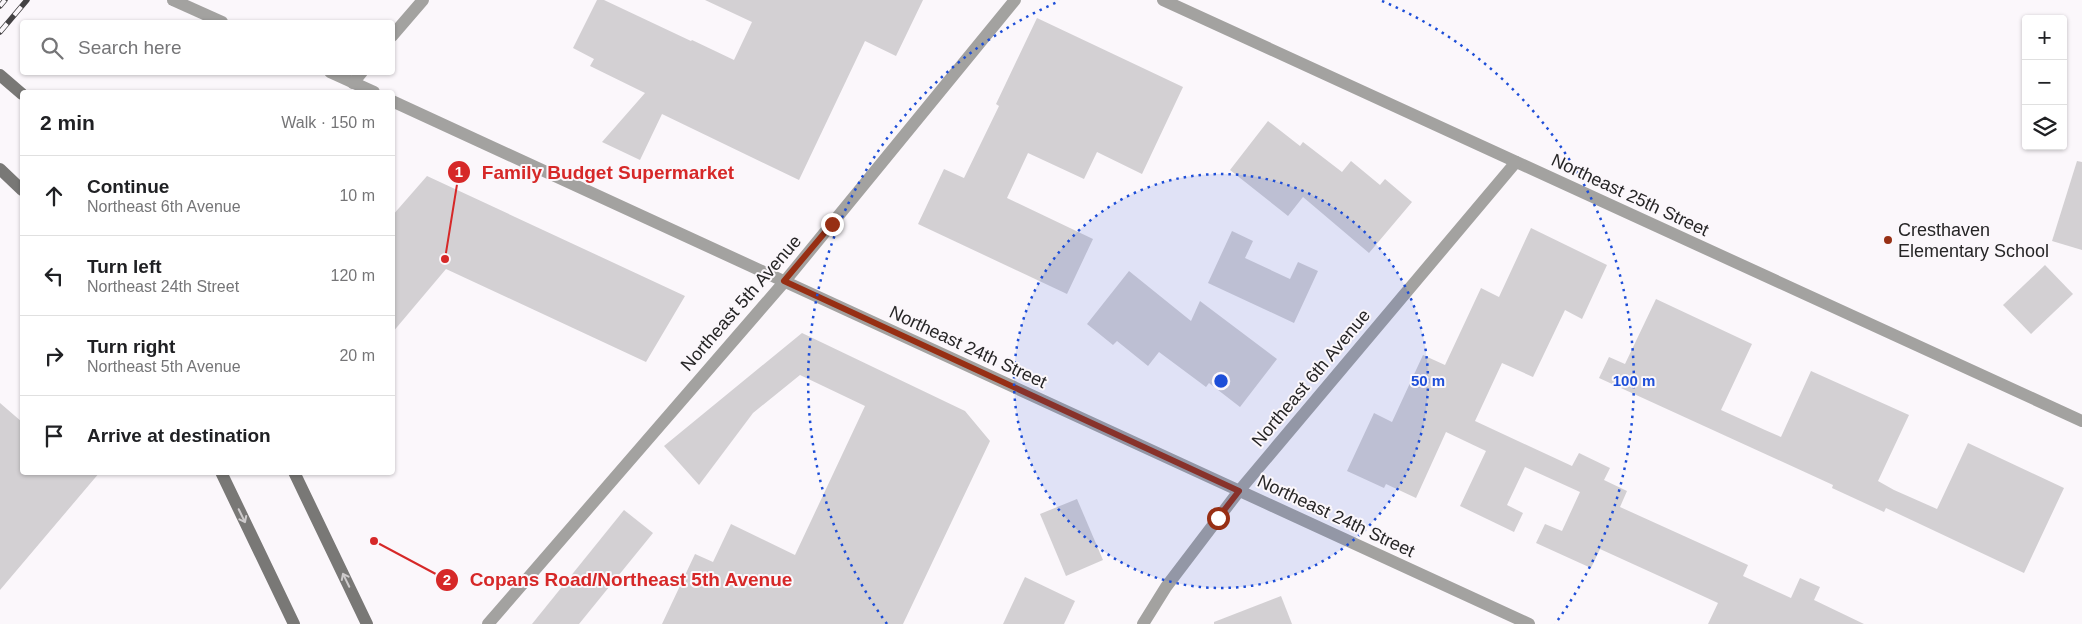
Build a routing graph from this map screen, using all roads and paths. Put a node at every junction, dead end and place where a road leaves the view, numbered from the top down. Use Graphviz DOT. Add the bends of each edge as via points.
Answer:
graph roads {
  1 [pos="173,0"];
  2 [pos="423,0"];
  3 [pos="1015,0"];
  4 [pos="1163,0"];
  5 [pos="218,20"];
  6 [pos="395,33"];
  7 [pos="0,75"];
  8 [pos="336,75"];
  9 [pos="360,75"];
  10 [pos="353,83"];
  11 [pos="369,90"];
  12 [pos="20,92"];
  13 [pos="395,102"];
  14 [pos="1516,162"];
  15 [pos="0,169"];
  16 [pos="20,188"];
  17 [pos="784,281"];
  18 [pos="2082,421"];
  19 [pos="221,475"];
  20 [pos="295,475"];
  21 [pos="1239,491"];
  22 [pos="294,624"];
  23 [pos="367,624"];
  24 [pos="488,624"];
  25 [pos="1143,624"];
  26 [pos="1529,624"];
  1 -- 5 [label="street"];
  2 -- 6 [label="street"];
  3 -- 17 [label="street, Northeast 5th Avenue"];
  4 -- 14 [label="street, Northeast 25th Street"];
  7 -- 12 [label="main road"];
  8 -- 10 [label="street"];
  9 -- 10 [label="street"];
  10 -- 11 [label="street"];
  13 -- 17 [label="street, Northeast 24th Street"];
  14 -- 18 [label="street, Northeast 25th Street"];
  14 -- 21 [label="street, Northeast 6th Avenue"];
  15 -- 16 [label="main road"];
  17 -- 21 [label="street, Northeast 24th Street"];
  17 -- 24 [label="street, Northeast 5th Avenue"];
  19 -- 22 [label="main road, one-way"];
  23 -- 20 [label="main road, one-way"];
  21 -- 25 [label="street, Northeast 6th Avenue" via="1166,587"];
  21 -- 26 [label="street, Northeast 24th Street"];
}
